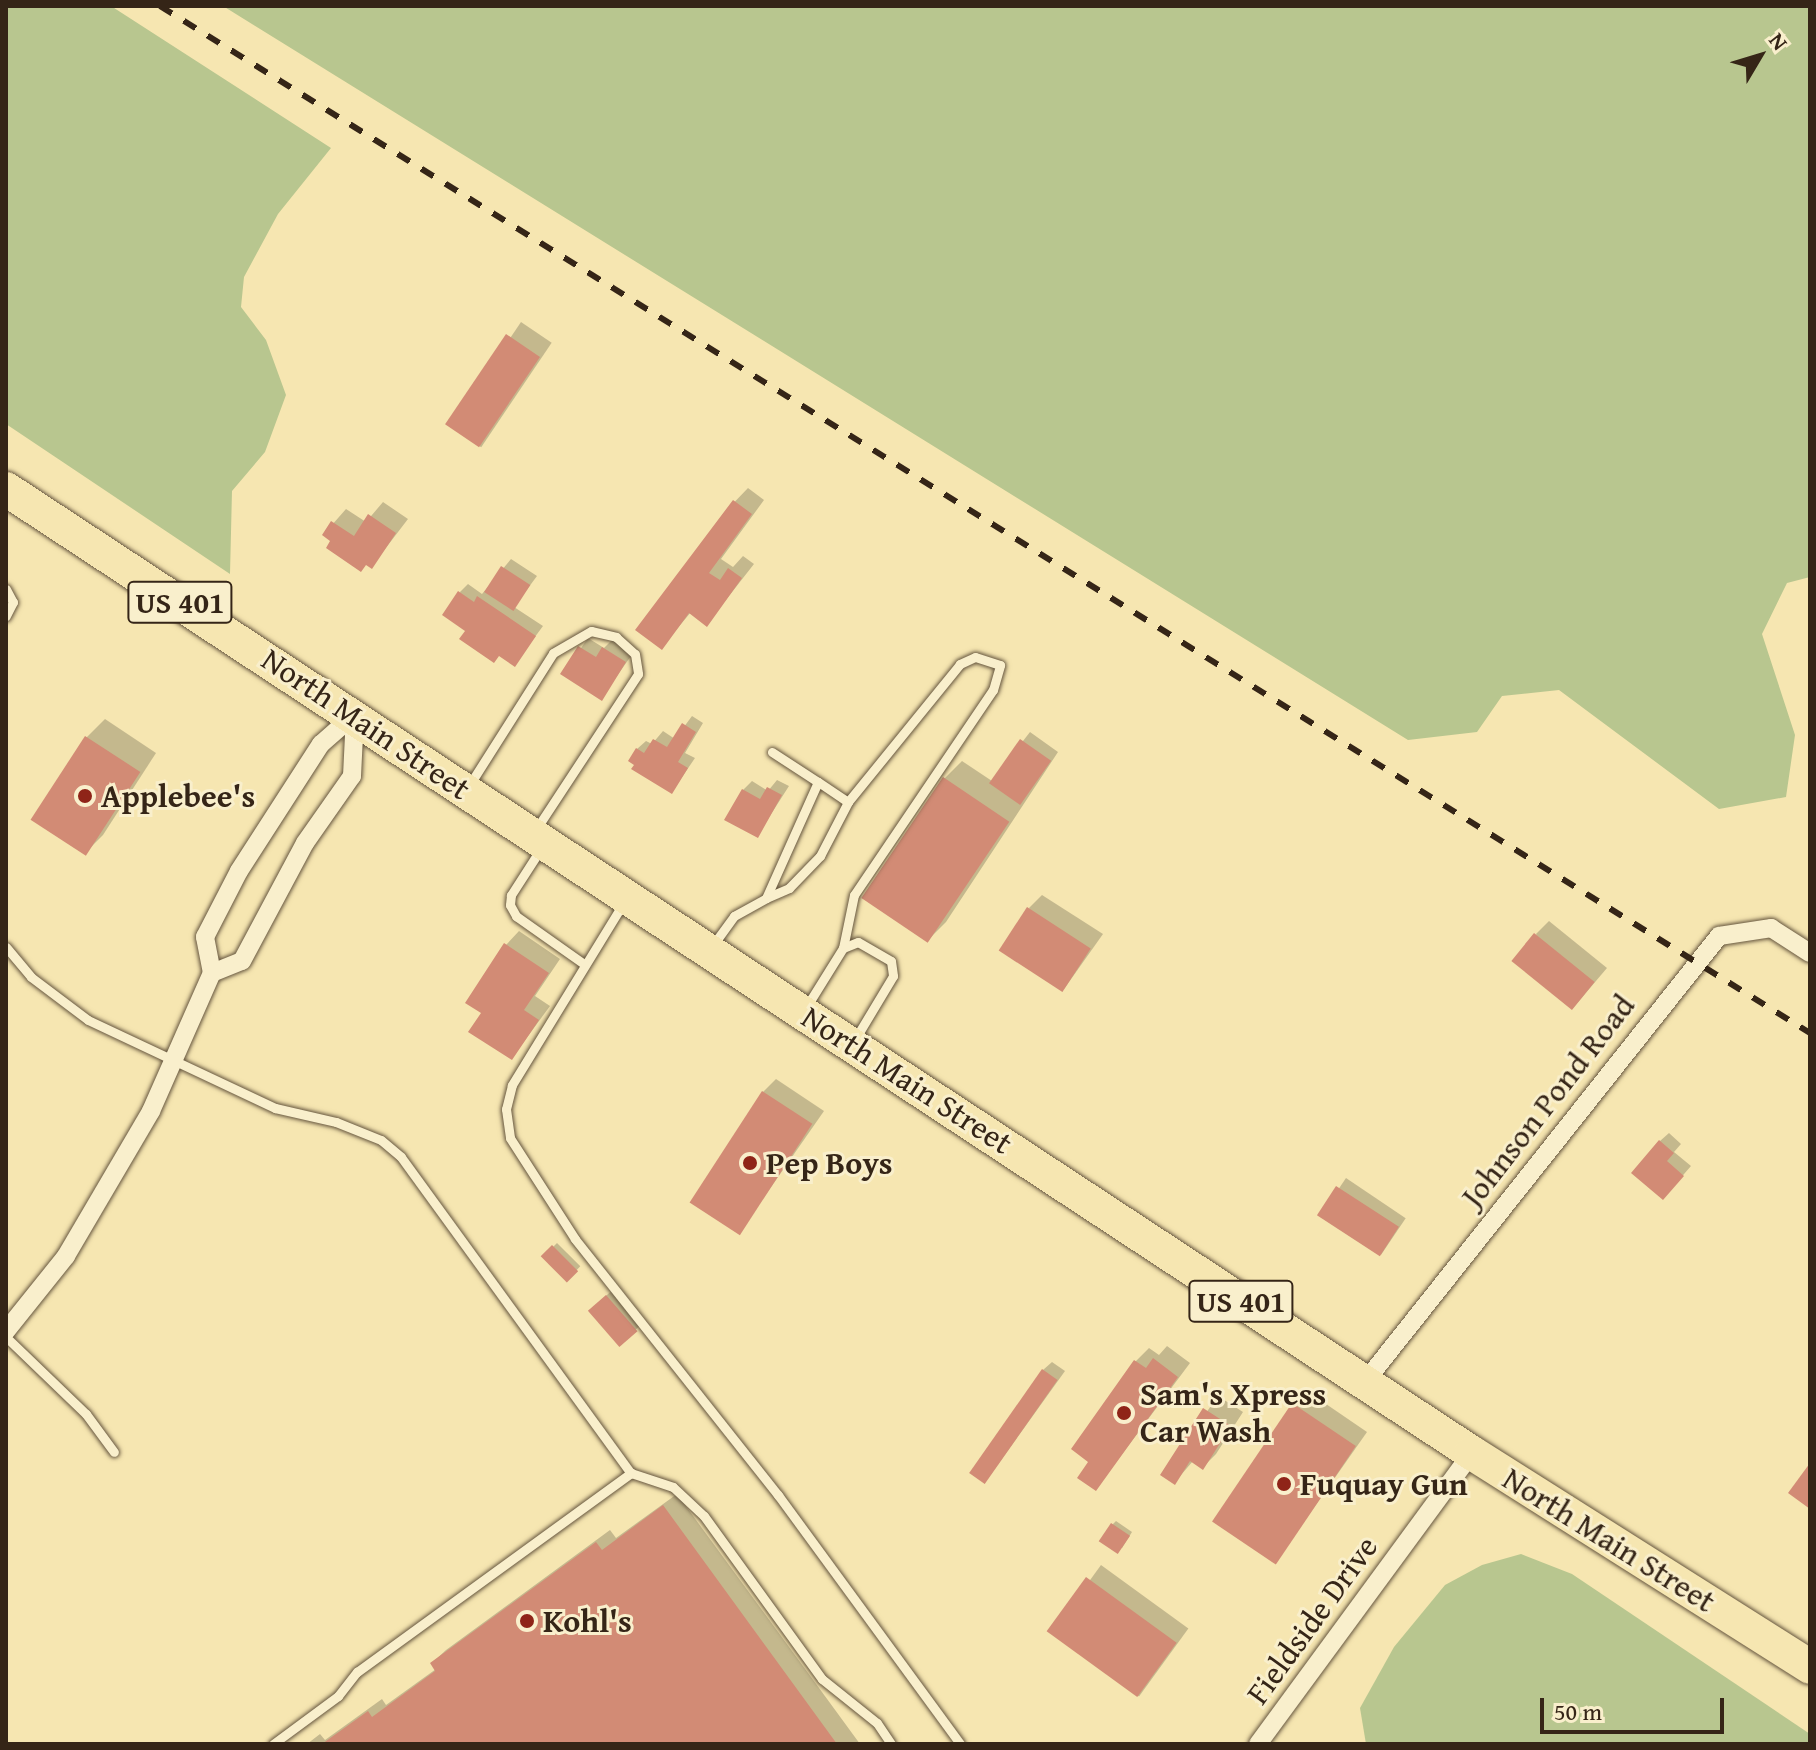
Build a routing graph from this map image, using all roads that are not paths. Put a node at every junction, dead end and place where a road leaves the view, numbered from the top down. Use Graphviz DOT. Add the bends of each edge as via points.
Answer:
graph roads {
  1 [pos="6,489"];
  2 [pos="6,589"];
  3 [pos="6,616"];
  4 [pos="355,714"];
  5 [pos="772,752"];
  6 [pos="818,782"];
  7 [pos="466,790"];
  8 [pos="848,802"];
  9 [pos="538,840"];
  10 [pos="627,898"];
  11 [pos="766,898"];
  12 [pos="6,947"];
  13 [pos="843,948"];
  14 [pos="709,951"];
  15 [pos="1810,953"];
  16 [pos="584,964"];
  17 [pos="212,973"];
  18 [pos="803,1012"];
  19 [pos="852,1044"];
  20 [pos="173,1061"];
  21 [pos="6,1334"];
  22 [pos="1364,1383"];
  23 [pos="114,1452"];
  24 [pos="1472,1453"];
  25 [pos="631,1473"];
  26 [pos="1810,1667"];
  27 [pos="273,1744"];
  28 [pos="891,1744"];
  29 [pos="960,1744"];
  30 [pos="1258,1744"];
  1 -- 4 [label="highway, North Main Street / US 401"];
  2 -- 3 [label="lane" via="13,602"];
  4 -- 7 [label="highway, North Main Street / US 401"];
  4 -- 17 [label="street" via="321,744 239,871 205,937"];
  4 -- 17 [label="street" via="352,776 305,843 242,961"];
  5 -- 6 [label="lane"];
  6 -- 8 [label="lane"];
  6 -- 11 [label="lane"];
  7 -- 9 [label="highway, North Main Street / US 401"];
  7 -- 9 [label="lane" via="553,653 591,631 616,637 635,654 638,674"];
  8 -- 11 [label="lane" via="820,856 789,888"];
  8 -- 13 [label="lane" via="960,664 975,657 1000,665 993,690 854,895"];
  9 -- 10 [label="highway, North Main Street / US 401"];
  9 -- 16 [label="lane" via="510,905 516,916"];
  10 -- 14 [label="highway, North Main Street / US 401"];
  10 -- 16 [label="lane"];
  11 -- 14 [label="lane" via="734,916"];
  12 -- 20 [label="lane" via="31,977 88,1020"];
  13 -- 18 [label="lane"];
  13 -- 19 [label="lane" via="858,942 891,961 893,976"];
  14 -- 18 [label="highway, North Main Street / US 401"];
  15 -- 22 [label="street, Johnson Pond Road" via="1771,928 1719,936"];
  16 -- 29 [label="lane" via="512,1085 506,1109 510,1138 575,1239 770,1484"];
  17 -- 20 [label="street"];
  18 -- 19 [label="highway, North Main Street / US 401"];
  19 -- 22 [label="highway, North Main Street / US 401"];
  20 -- 21 [label="street" via="104,1195 66,1256"];
  20 -- 25 [label="lane" via="275,1108 365,1131 401,1157"];
  21 -- 23 [label="lane" via="86,1414"];
  22 -- 24 [label="highway, North Main Street / US 401"];
  24 -- 26 [label="highway, North Main Street / US 401"];
  24 -- 30 [label="street, Fieldside Drive"];
  25 -- 27 [label="lane" via="357,1672 338,1696"];
  25 -- 28 [label="lane" via="673,1487 704,1516 822,1679 877,1723"];
}
